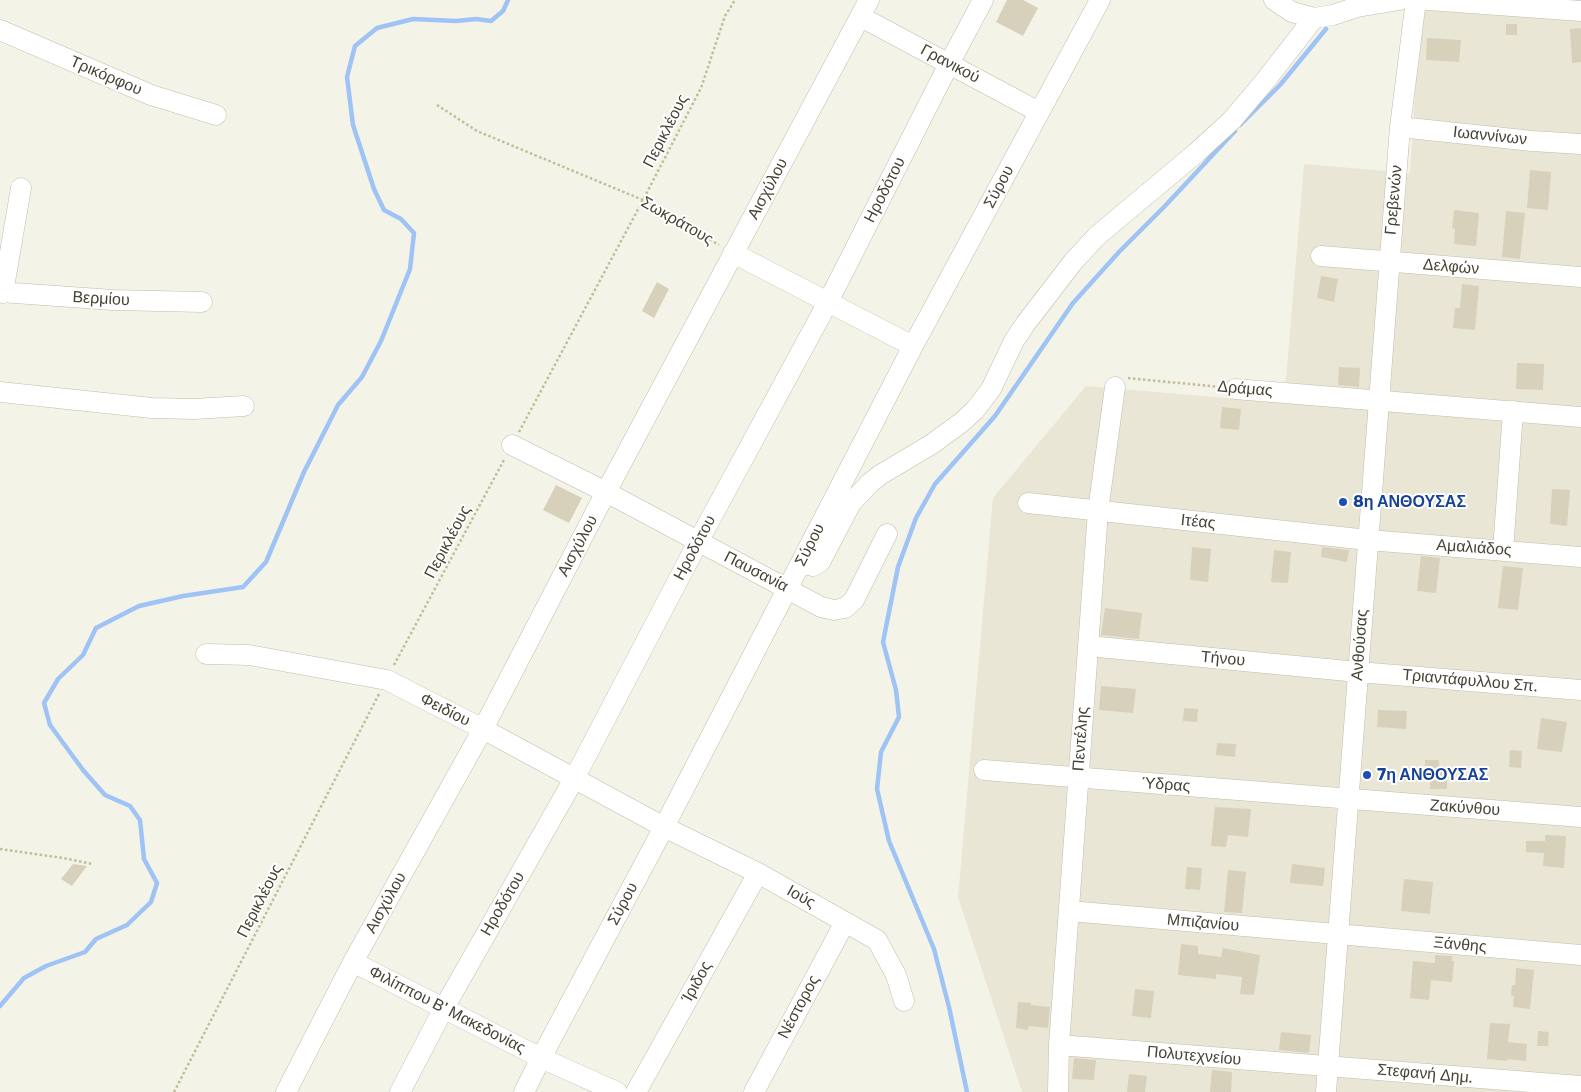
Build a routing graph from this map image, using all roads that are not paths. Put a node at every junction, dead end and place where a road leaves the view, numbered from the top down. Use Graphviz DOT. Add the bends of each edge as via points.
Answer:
graph roads {
  1 [pos="984,0"];
  2 [pos="1100,0"];
  3 [pos="1274,0"];
  4 [pos="1400,0"];
  5 [pos="1416,0"];
  6 [pos="1428,0"];
  7 [pos="865,8"];
  8 [pos="1581,11"];
  9 [pos="1314,18"];
  10 [pos="0,30"];
  11 [pos="949,64"];
  12 [pos="1038,112"];
  13 [pos="216,115"];
  14 [pos="1400,126"];
  15 [pos="1581,144"];
  16 [pos="21,188"];
  17 [pos="733,253"];
  18 [pos="1321,256"];
  19 [pos="1389,262"];
  20 [pos="1581,277"];
  21 [pos="1,292"];
  22 [pos="202,302"];
  23 [pos="828,302"];
  24 [pos="913,346"];
  25 [pos="1115,387"];
  26 [pos="1235,389"];
  27 [pos="0,392"];
  28 [pos="1378,400"];
  29 [pos="244,406"];
  30 [pos="1513,412"];
  31 [pos="1581,417"];
  32 [pos="512,446"];
  33 [pos="606,492"];
  34 [pos="1028,503"];
  35 [pos="1098,511"];
  36 [pos="887,534"];
  37 [pos="1368,540"];
  38 [pos="698,542"];
  39 [pos="1503,551"];
  40 [pos="1581,557"];
  41 [pos="801,563"];
  42 [pos="788,588"];
  43 [pos="1088,646"];
  44 [pos="206,654"];
  45 [pos="1358,672"];
  46 [pos="1581,690"];
  47 [pos="482,728"];
  48 [pos="984,770"];
  49 [pos="1078,778"];
  50 [pos="574,780"];
  51 [pos="1348,799"];
  52 [pos="1581,817"];
  53 [pos="664,827"];
  54 [pos="758,873"];
  55 [pos="1069,911"];
  56 [pos="844,922"];
  57 [pos="1338,935"];
  58 [pos="1581,955"];
  59 [pos="353,962"];
  60 [pos="904,1001"];
  61 [pos="444,1008"];
  62 [pos="1059,1045"];
  63 [pos="541,1058"];
  64 [pos="1328,1066"];
  65 [pos="1581,1086"];
  66 [pos="286,1092"];
  67 [pos="400,1092"];
  68 [pos="524,1092"];
  69 [pos="617,1092"];
  70 [pos="636,1092"];
  71 [pos="754,1092"];
  72 [pos="1058,1092"];
  73 [pos="1326,1092"];
  1 -- 11 [label="street, Ηροδότου"];
  2 -- 12 [label="street, Σύρου"];
  3 -- 9 [label="street" via="1292,12"];
  4 -- 9 [label="street"];
  5 -- 14 [label="street, Γρεβενών"];
  6 -- 8 [label="street"];
  7 -- 11 [label="street, Γρανικού"];
  7 -- 17 [label="street, Αισχύλου"];
  9 -- 41 [label="street" via="1232,120 1102,232 1073,262 1014,341 991,389 975,410 940,439 870,483 851,503 820,562 813,566"];
  10 -- 13 [label="street, Τρικόρφου" via="151,95"];
  11 -- 12 [label="street, Γρανικού"];
  11 -- 23 [label="street, Ηροδότου"];
  12 -- 24 [label="street, Σύρου"];
  14 -- 15 [label="street, Ιωαννίνων"];
  14 -- 19 [label="street, Γρεβενών"];
  16 -- 21 [label="street"];
  17 -- 23 [label="street"];
  17 -- 33 [label="street, Αισχύλου"];
  18 -- 19 [label="street, Δελφών"];
  19 -- 20 [label="street, Δελφών"];
  19 -- 28 [label="street, Γρεβενών"];
  21 -- 22 [label="street, Βερμίου"];
  23 -- 24 [label="street"];
  23 -- 38 [label="street, Ηροδότου"];
  24 -- 41 [label="street, Σύρου"];
  25 -- 35 [label="street, Πεντέλης"];
  26 -- 28 [label="street, Δράμας"];
  27 -- 29 [label="street" via="152,408"];
  28 -- 30 [label="street"];
  28 -- 37 [label="street, Ανθούσας"];
  30 -- 31 [label="street"];
  30 -- 39 [label="street"];
  32 -- 33 [label="street, Παυσανία"];
  33 -- 38 [label="street, Παυσανία"];
  33 -- 47 [label="street, Αισχύλου"];
  34 -- 35 [label="street, Ιτέας"];
  35 -- 37 [label="street, Ιτέας"];
  35 -- 43 [label="street, Πεντέλης"];
  36 -- 42 [label="street, Παυσανία" via="854,600 845,608 821,607"];
  37 -- 39 [label="street, Αμαλιάδος"];
  37 -- 45 [label="street, Ανθούσας"];
  38 -- 42 [label="street, Παυσανία"];
  38 -- 50 [label="street, Ηροδότου"];
  39 -- 40 [label="street, Αμαλιάδος"];
  41 -- 42 [label="street, Σύρου"];
  42 -- 53 [label="street, Σύρου"];
  43 -- 45 [label="street, Τήνου"];
  43 -- 49 [label="street, Πεντέλης"];
  44 -- 47 [label="street, Φειδίου" via="249,655 387,680"];
  45 -- 46 [label="street, Τριαντάφυλλου Σπ."];
  45 -- 51 [label="street, Ανθούσας"];
  47 -- 50 [label="street, Φειδίου"];
  47 -- 59 [label="street, Αισχύλου"];
  48 -- 49 [label="street, Ύδρας"];
  49 -- 51 [label="street, Ύδρας"];
  49 -- 55 [label="street, Πεντέλης"];
  50 -- 53 [label="street, Φειδίου"];
  50 -- 61 [label="street, Ηροδότου"];
  51 -- 52 [label="street, Ζακύνθου"];
  51 -- 57 [label="street, Ανθούσας"];
  53 -- 54 [label="street, Ιούς"];
  53 -- 63 [label="street, Σύρου"];
  54 -- 56 [label="street, Ιούς"];
  54 -- 70 [label="street, Ίριδος"];
  55 -- 57 [label="street, Μπιζανίου"];
  55 -- 62 [label="street, Πεντέλης"];
  56 -- 60 [label="street, Ιούς" via="877,940 896,975"];
  56 -- 71 [label="street, Νέστορος"];
  57 -- 58 [label="street, Ξάνθης"];
  57 -- 64 [label="street, Ανθούσας"];
  59 -- 61 [label="street, Φιλίππου Β' Μακεδονίας"];
  59 -- 66 [label="street, Αισχύλου"];
  61 -- 63 [label="street, Φιλίππου Β' Μακεδονίας"];
  61 -- 67 [label="street, Ηροδότου"];
  62 -- 64 [label="street, Πολυτεχνείου"];
  62 -- 72 [label="street, Πεντέλης"];
  63 -- 68 [label="street, Σύρου"];
  63 -- 69 [label="street, Φιλίππου Β' Μακεδονίας"];
  64 -- 65 [label="street, Στεφανή Δημ."];
  64 -- 73 [label="street, Ανθούσας"];
}
